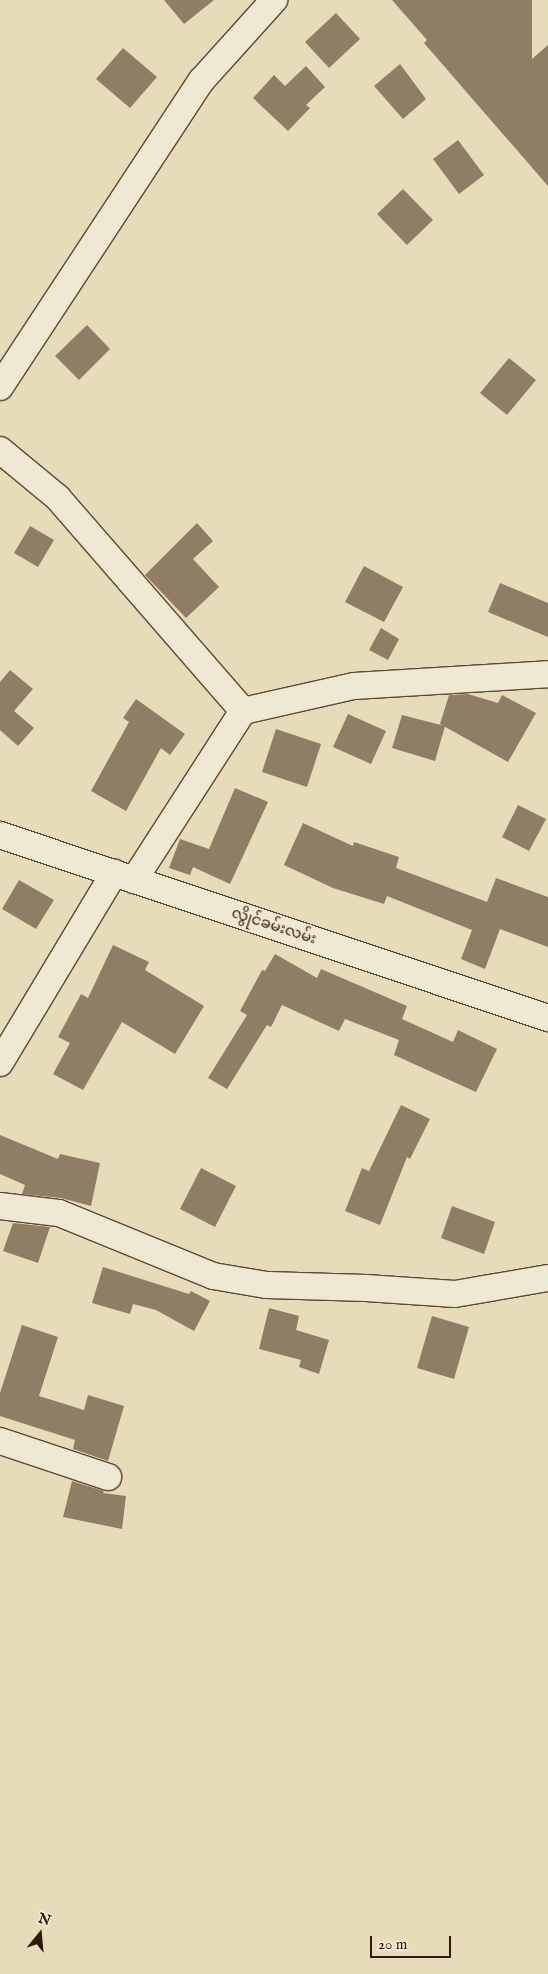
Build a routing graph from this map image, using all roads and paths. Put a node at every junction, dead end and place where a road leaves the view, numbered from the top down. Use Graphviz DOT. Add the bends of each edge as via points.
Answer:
graph roads {
  1 [pos="274,0"];
  2 [pos="0,387"];
  3 [pos="0,450"];
  4 [pos="548,674"];
  5 [pos="243,711"];
  6 [pos="0,835"];
  7 [pos="124,876"];
  8 [pos="548,1018"];
  9 [pos="0,1063"];
  10 [pos="0,1206"];
  11 [pos="0,1222"];
  12 [pos="548,1278"];
  13 [pos="0,1441"];
  14 [pos="108,1478"];
  1 -- 2 [label="street" via="202,80"];
  3 -- 5 [label="street" via="58,498"];
  4 -- 5 [label="street" via="354,686"];
  5 -- 7 [label="street"];
  6 -- 7 [label="street, လွိုင်ခမ်းလမ်း"];
  7 -- 8 [label="street, လွိုင်ခမ်းလမ်း"];
  7 -- 9 [label="street"];
  10 -- 11 [label="street"];
  10 -- 12 [label="street" via="59,1213 213,1276 266,1285 455,1294"];
  13 -- 14 [label="street"];
}
